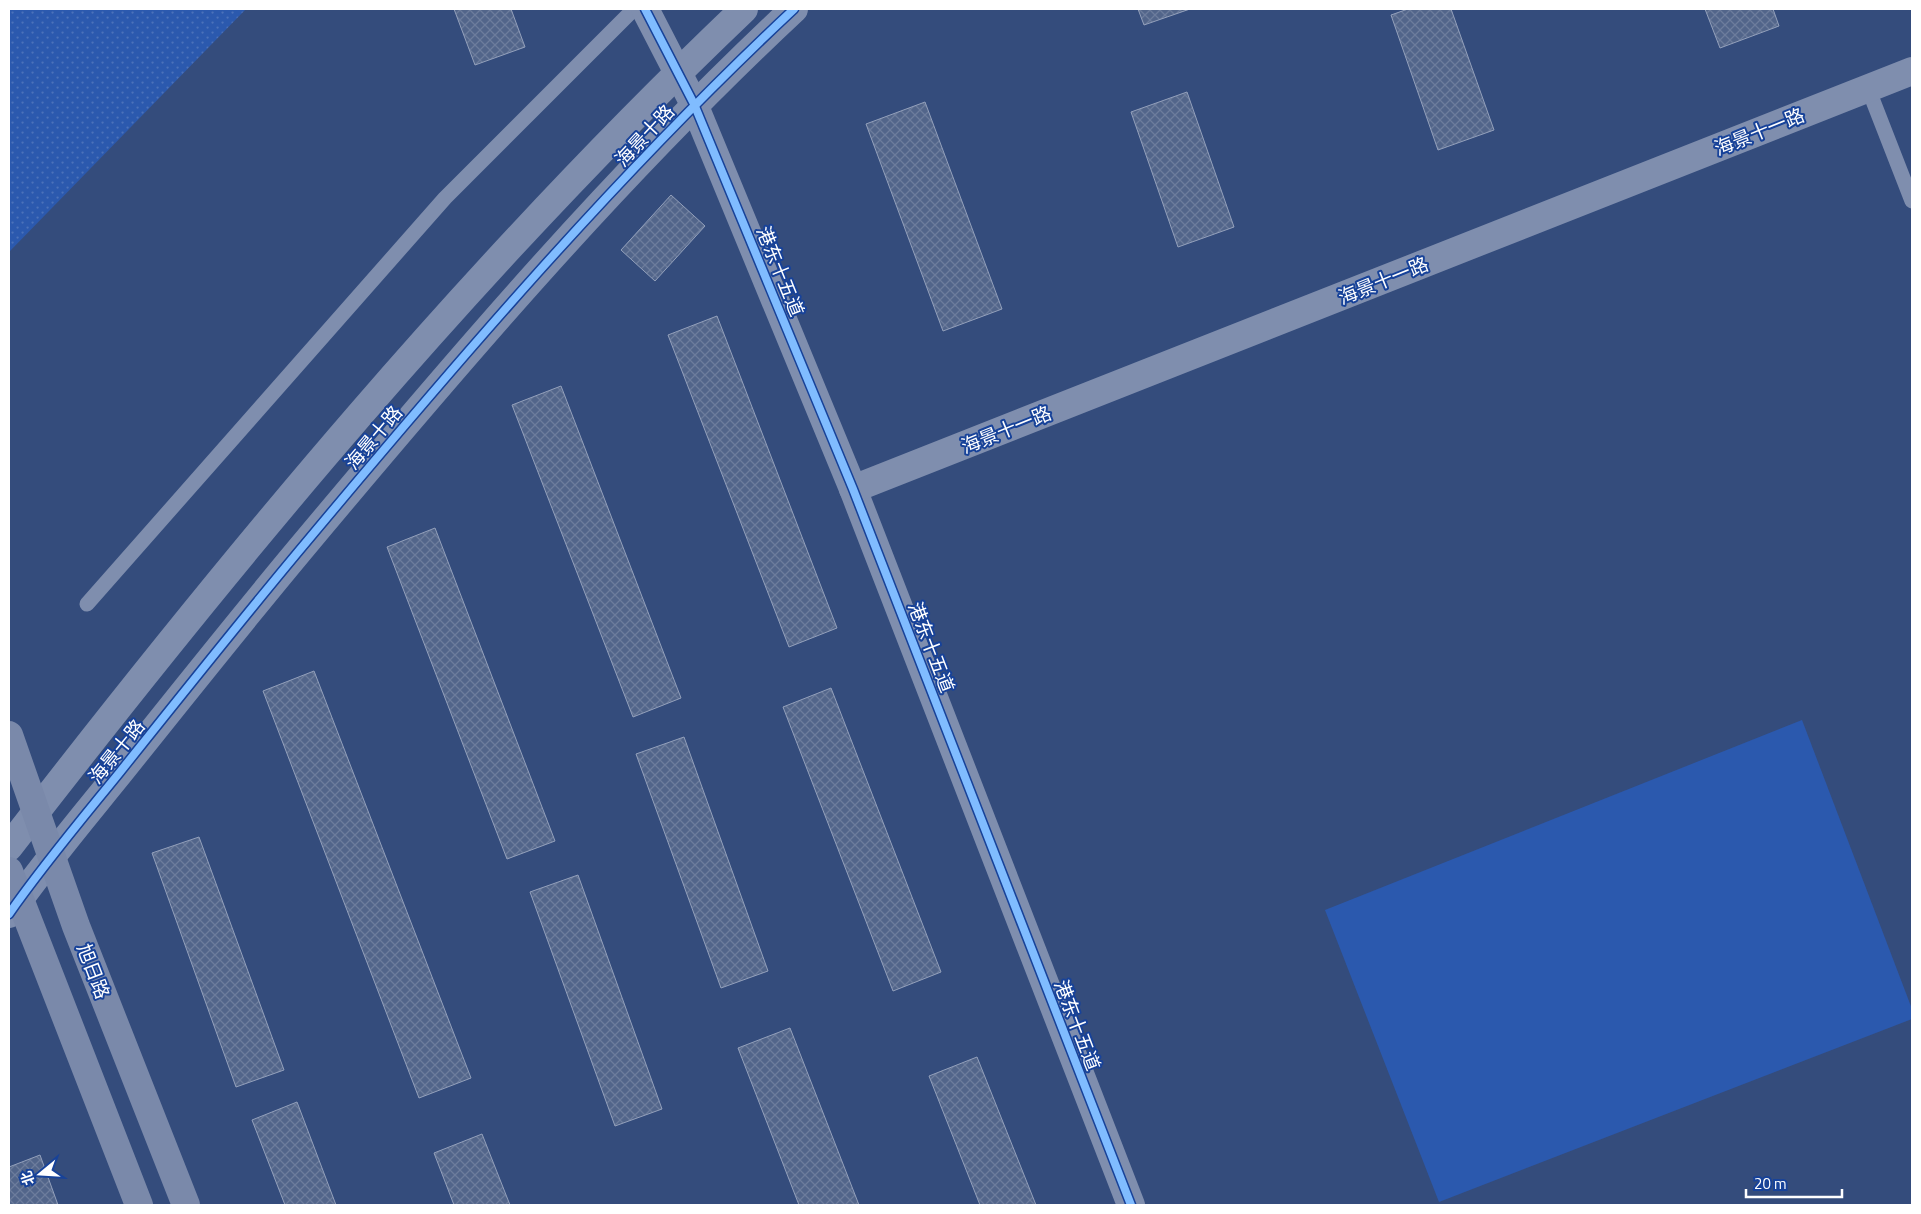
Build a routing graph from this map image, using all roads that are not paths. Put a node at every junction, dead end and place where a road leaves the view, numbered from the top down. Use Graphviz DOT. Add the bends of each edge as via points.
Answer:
graph roads {
  1 [pos="634,9"];
  2 [pos="645,9"];
  3 [pos="744,9"];
  4 [pos="794,9"];
  5 [pos="1912,70"];
  6 [pos="677,73"];
  7 [pos="1868,88"];
  8 [pos="694,104"];
  9 [pos="1912,202"];
  10 [pos="853,489"];
  11 [pos="87,604"];
  12 [pos="9,735"];
  13 [pos="36,812"];
  14 [pos="9,847"];
  15 [pos="52,856"];
  16 [pos="9,871"];
  17 [pos="14,906"];
  18 [pos="139,1205"];
  19 [pos="186,1205"];
  20 [pos="1131,1205"];
  1 -- 11 [label="lane" via="445,198"];
  2 -- 6 [label="street, 港东十五道"];
  3 -- 6 [label="street, 海景十路"];
  4 -- 8 [label="street, 海景十路"];
  5 -- 7 [label="street, 海景十一路"];
  6 -- 8 [label="street, 港东十五道"];
  6 -- 13 [label="street, 海景十路" via="425,339 276,514"];
  7 -- 9 [label="lane"];
  7 -- 10 [label="street, 海景十一路"];
  8 -- 10 [label="street, 港东十五道"];
  8 -- 15 [label="street, 海景十路" via="407,422 237,625"];
  10 -- 20 [label="street, 港东十五道"];
  12 -- 13 [label="main road, 旭日路"];
  13 -- 14 [label="street, 海景十路"];
  13 -- 15 [label="main road, 旭日路"];
  15 -- 17 [label="street, 海景十路"];
  15 -- 19 [label="main road, 旭日路" via="76,926"];
  16 -- 17 [label="main road"];
  17 -- 18 [label="main road"];
}
